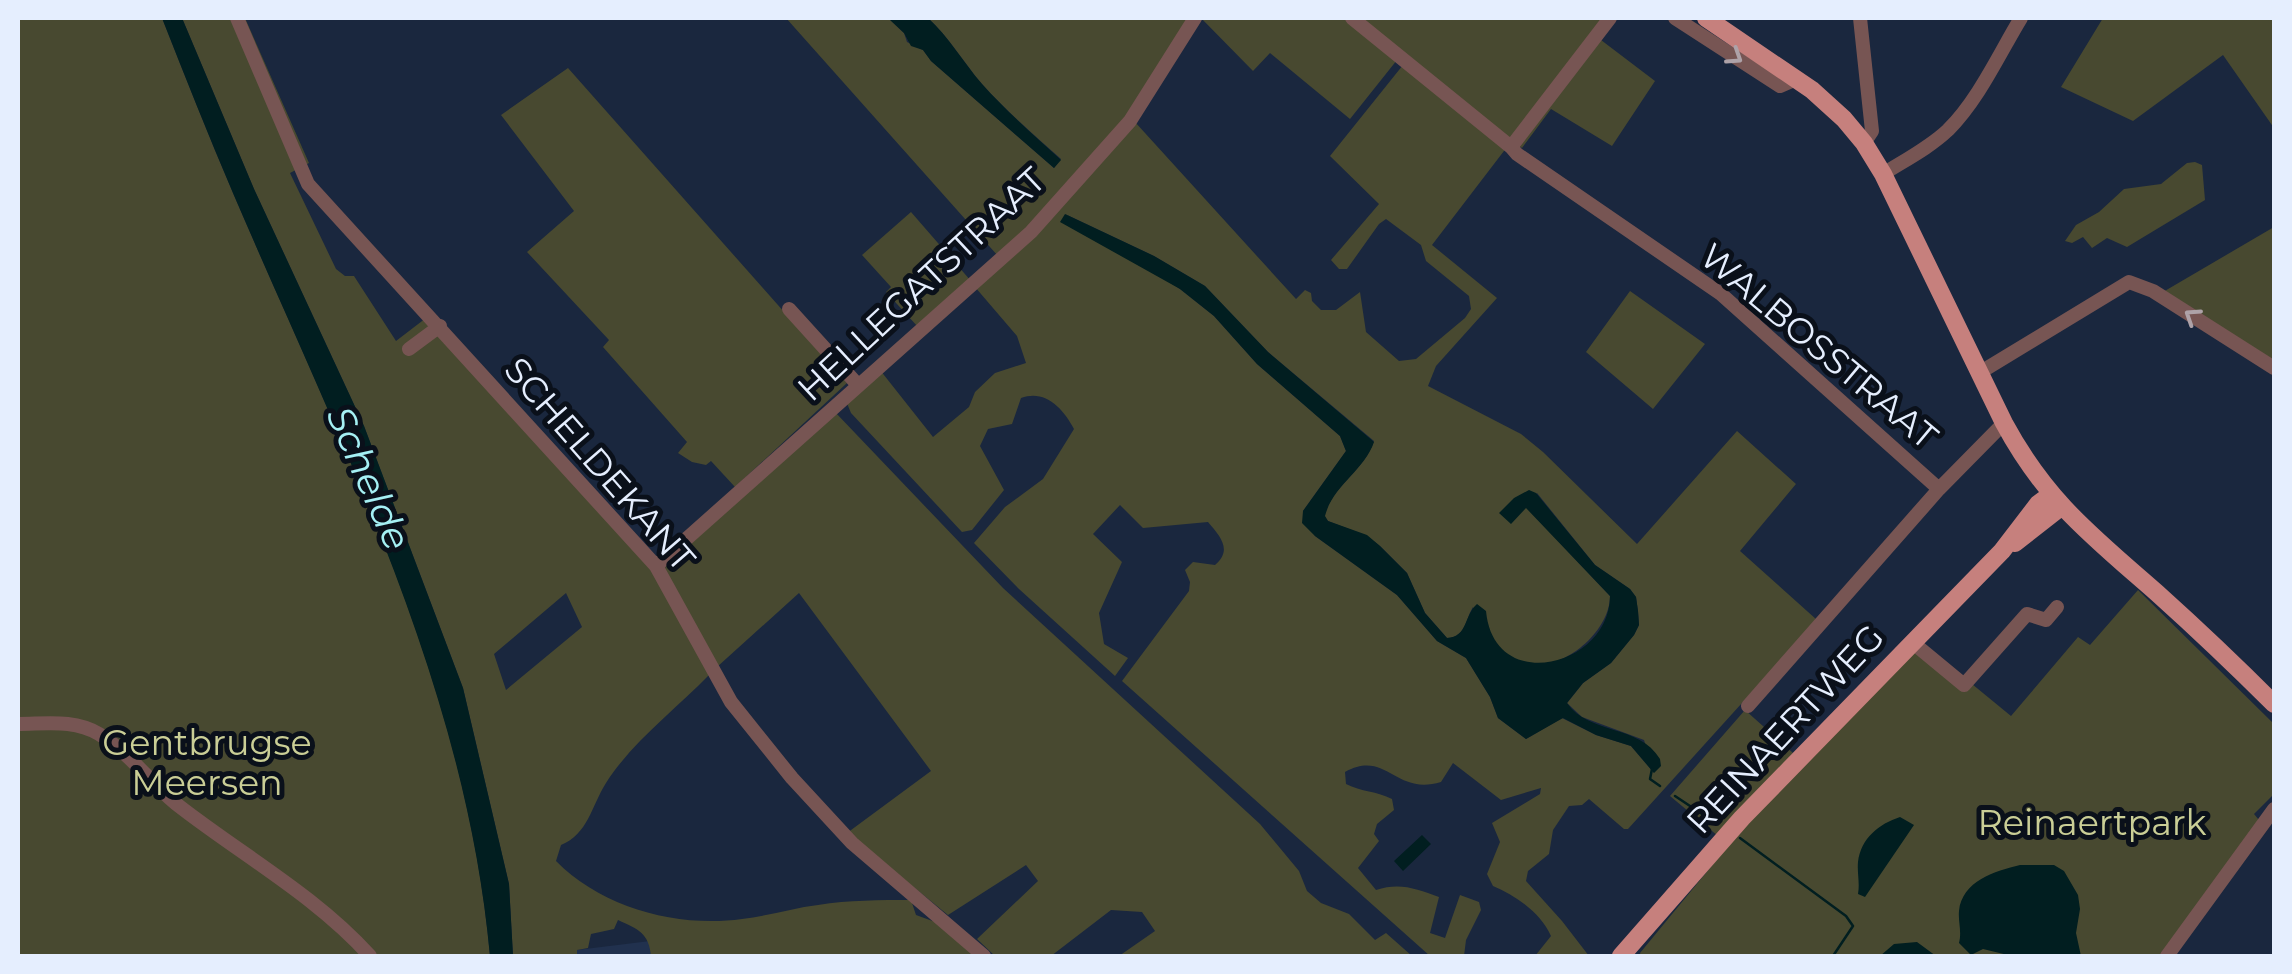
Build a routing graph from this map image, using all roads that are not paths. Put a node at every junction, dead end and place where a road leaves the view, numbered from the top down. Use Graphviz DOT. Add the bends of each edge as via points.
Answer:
graph roads {
  1 [pos="237,18"];
  2 [pos="1195,18"];
  3 [pos="1352,18"];
  4 [pos="1610,18"];
  5 [pos="1675,18"];
  6 [pos="1706,18"];
  7 [pos="1860,18"];
  8 [pos="2021,18"];
  9 [pos="1796,79"];
  10 [pos="1864,144"];
  11 [pos="1512,147"];
  12 [pos="1883,174"];
  13 [pos="789,309"];
  14 [pos="440,326"];
  15 [pos="409,349"];
  16 [pos="2274,368"];
  17 [pos="1979,373"];
  18 [pos="857,384"];
  19 [pos="2004,423"];
  20 [pos="1939,489"];
  21 [pos="2052,504"];
  22 [pos="656,566"];
  23 [pos="2057,607"];
  24 [pos="1912,642"];
  25 [pos="2274,704"];
  26 [pos="1748,706"];
  27 [pos="18,724"];
  28 [pos="2274,810"];
  29 [pos="370,956"];
  30 [pos="984,956"];
  31 [pos="1622,956"];
  32 [pos="2167,956"];
  1 -- 14 [label="street, SCHELDEKANT" via="308,184"];
  2 -- 18 [label="street, HELLEGATSTRAAT" via="1130,121 1031,232"];
  3 -- 11 [label="street"];
  4 -- 11 [label="street"];
  5 -- 9 [label="street, one-way" via="1780,86"];
  6 -- 9 [label="main road"];
  7 -- 10 [label="street" via="1872,131"];
  8 -- 12 [label="street" via="1949,129"];
  9 -- 10 [label="main road"];
  10 -- 12 [label="main road"];
  11 -- 20 [label="street, WALBOSSTRAAT" via="1721,294"];
  12 -- 17 [label="main road"];
  13 -- 18 [label="street"];
  14 -- 15 [label="street"];
  14 -- 22 [label="street, SCHELDEKANT"];
  16 -- 17 [label="street, one-way" via="2130,282"];
  17 -- 19 [label="main road"];
  18 -- 22 [label="street, HELLEGATSTRAAT"];
  19 -- 20 [label="street"];
  19 -- 21 [label="main road"];
  20 -- 26 [label="street"];
  21 -- 24 [label="main road, REINAERTWEG"];
  21 -- 25 [label="main road"];
  22 -- 30 [label="street, SCHELDEKANT" via="751,730 852,844"];
  23 -- 24 [label="street" via="2046,620 2026,614 1964,685"];
  24 -- 31 [label="main road, REINAERTWEG" via="1742,818"];
  27 -- 29 [label="street" via="61,722 99,734 173,802 322,911"];
  28 -- 32 [label="street"];
}
